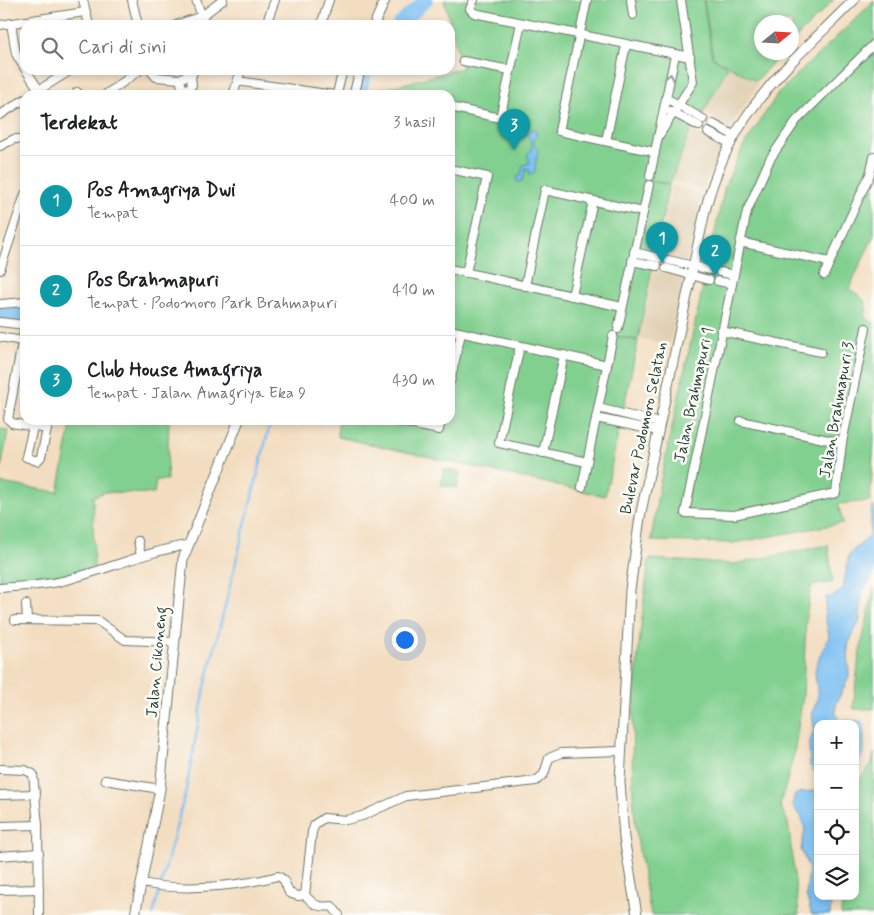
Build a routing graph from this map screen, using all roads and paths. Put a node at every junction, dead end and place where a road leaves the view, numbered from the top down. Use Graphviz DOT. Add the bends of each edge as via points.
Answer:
graph roads {
  1 [pos="83,0"];
  2 [pos="132,0"];
  3 [pos="196,0"];
  4 [pos="223,0"];
  5 [pos="328,0"];
  6 [pos="385,0"];
  7 [pos="474,0"];
  8 [pos="587,0"];
  9 [pos="631,0"];
  10 [pos="681,0"];
  11 [pos="854,0"];
  12 [pos="272,1"];
  13 [pos="85,12"];
  14 [pos="633,15"];
  15 [pos="202,16"];
  16 [pos="51,20"];
  17 [pos="87,20"];
  18 [pos="137,20"];
  19 [pos="190,20"];
  20 [pos="203,20"];
  21 [pos="267,20"];
  22 [pos="322,20"];
  23 [pos="376,20"];
  24 [pos="11,23"];
  25 [pos="20,23"];
  26 [pos="521,23"];
  27 [pos="0,24"];
  28 [pos="580,35"];
  29 [pos="874,44"];
  30 [pos="626,45"];
  31 [pos="675,55"];
  32 [pos="690,57"];
  33 [pos="20,61"];
  34 [pos="463,61"];
  35 [pos="510,70"];
  36 [pos="29,75"];
  37 [pos="62,75"];
  38 [pos="133,75"];
  39 [pos="154,75"];
  40 [pos="188,75"];
  41 [pos="192,75"];
  42 [pos="239,75"];
  43 [pos="342,75"];
  44 [pos="359,75"];
  45 [pos="180,79"];
  46 [pos="237,81"];
  47 [pos="39,90"];
  48 [pos="112,90"];
  49 [pos="184,90"];
  50 [pos="188,90"];
  51 [pos="234,90"];
  52 [pos="299,90"];
  53 [pos="338,90"];
  54 [pos="355,90"];
  55 [pos="666,98"];
  56 [pos="20,102"];
  57 [pos="678,104"];
  58 [pos="455,108"];
  59 [pos="664,108"];
  60 [pos="673,112"];
  61 [pos="0,115"];
  62 [pos="703,119"];
  63 [pos="699,126"];
  64 [pos="711,128"];
  65 [pos="658,137"];
  66 [pos="20,138"];
  67 [pos="733,140"];
  68 [pos="606,141"];
  69 [pos="0,146"];
  70 [pos="655,152"];
  71 [pos="874,157"];
  72 [pos="455,170"];
  73 [pos="593,201"];
  74 [pos="20,209"];
  75 [pos="643,212"];
  76 [pos="740,242"];
  77 [pos="633,257"];
  78 [pos="658,262"];
  79 [pos="829,262"];
  80 [pos="695,266"];
  81 [pos="0,270"];
  82 [pos="455,270"];
  83 [pos="711,270"];
  84 [pos="720,272"];
  85 [pos="466,273"];
  86 [pos="734,275"];
  87 [pos="824,275"];
  88 [pos="692,276"];
  89 [pos="709,280"];
  90 [pos="718,281"];
  91 [pos="732,284"];
  92 [pos="525,286"];
  93 [pos="572,296"];
  94 [pos="20,302"];
  95 [pos="0,304"];
  96 [pos="622,307"];
  97 [pos="0,322"];
  98 [pos="866,328"];
  99 [pos="20,330"];
  100 [pos="455,331"];
  101 [pos="721,331"];
  102 [pos="20,333"];
  103 [pos="461,333"];
  104 [pos="0,338"];
  105 [pos="520,346"];
  106 [pos="821,352"];
  107 [pos="20,354"];
  108 [pos="564,355"];
  109 [pos="455,360"];
  110 [pos="607,365"];
  111 [pos="598,408"];
  112 [pos="596,418"];
  113 [pos="741,421"];
  114 [pos="20,425"];
  115 [pos="22,425"];
  116 [pos="48,425"];
  117 [pos="237,425"];
  118 [pos="416,425"];
  119 [pos="440,425"];
  120 [pos="33,427"];
  121 [pos="659,427"];
  122 [pos="47,429"];
  123 [pos="842,443"];
  124 [pos="543,453"];
  125 [pos="587,462"];
  126 [pos="582,487"];
  127 [pos="833,494"];
  128 [pos="138,541"];
  129 [pos="187,546"];
  130 [pos="142,556"];
  131 [pos="0,588"];
  132 [pos="26,604"];
  133 [pos="15,620"];
  134 [pos="27,620"];
  135 [pos="174,642"];
  136 [pos="620,751"];
  137 [pos="0,769"];
  138 [pos="105,780"];
  139 [pos="160,788"];
  140 [pos="36,794"];
  141 [pos="0,795"];
  142 [pos="38,825"];
  143 [pos="0,826"];
  144 [pos="39,853"];
  145 [pos="0,856"];
  146 [pos="143,883"];
  147 [pos="39,889"];
  148 [pos="0,890"];
  149 [pos="304,895"];
  150 [pos="39,915"];
  151 [pos="136,915"];
  152 [pos="339,915"];
  153 [pos="638,915"];
  1 -- 13 [label="street"];
  2 -- 18 [label="street"];
  3 -- 15 [label="street"];
  4 -- 15 [label="street"];
  5 -- 22 [label="street"];
  6 -- 23 [label="street"];
  7 -- 26 [label="street" via="470,9 474,13"];
  8 -- 28 [label="street"];
  9 -- 14 [label="street"];
  10 -- 32 [label="street"];
  11 -- 67 [label="street, Bulevar Podomoro Selatan" via="773,80 745,116"];
  12 -- 21 [label="street"];
  13 -- 16 [label="street"];
  13 -- 17 [label="street"];
  15 -- 19 [label="street"];
  15 -- 20 [label="street"];
  24 -- 25 [label="street"];
  24 -- 27 [label="street"];
  24 -- 33 [label="street"];
  26 -- 28 [label="street"];
  26 -- 35 [label="street"];
  28 -- 30 [label="street"];
  28 -- 68 [label="street" via="559,130"];
  29 -- 76 [label="street, Jalan Brahmapuri 1" via="796,121 770,159 747,211"];
  30 -- 31 [label="street"];
  30 -- 68 [label="street"];
  31 -- 32 [label="street"];
  55 -- 31 [label="street, one-way"];
  32 -- 57 [label="street" via="693,82"];
  34 -- 35 [label="street"];
  35 -- 58 [label="street" via="500,118"];
  36 -- 47 [label="street"];
  37 -- 47 [label="street"];
  38 -- 48 [label="street"];
  39 -- 45 [label="street"];
  40 -- 45 [label="street"];
  41 -- 50 [label="street" via="193,82"];
  42 -- 46 [label="street"];
  43 -- 53 [label="street"];
  44 -- 54 [label="street"];
  45 -- 49 [label="street"];
  46 -- 51 [label="street"];
  46 -- 52 [label="street"];
  55 -- 57 [label="street"];
  55 -- 59 [label="street"];
  56 -- 61 [label="street"];
  57 -- 60 [label="street"];
  57 -- 62 [label="street"];
  59 -- 60 [label="street"];
  59 -- 65 [label="street"];
  60 -- 63 [label="street"];
  60 -- 65 [label="street"];
  64 -- 67 [label="street"];
  65 -- 70 [label="street"];
  66 -- 69 [label="street"];
  67 -- 80 [label="street, Bulevar Podomoro Selatan" via="712,186"];
  68 -- 70 [label="street"];
  70 -- 75 [label="street"];
  71 -- 79 [label="street" via="870,174"];
  72 -- 85 [label="street" via="487,177"];
  73 -- 75 [label="street"];
  73 -- 92 [label="street" via="545,190"];
  73 -- 93 [label="street"];
  74 -- 81 [label="street"];
  75 -- 77 [label="street"];
  76 -- 79 [label="street"];
  76 -- 86 [label="street, Jalan Brahmapuri 1"];
  77 -- 78 [label="street"];
  77 -- 96 [label="street"];
  79 -- 87 [label="street"];
  80 -- 83 [label="street"];
  80 -- 88 [label="street, Bulevar Podomoro Selatan"];
  80 -- 88 [label="street" via="667,264"];
  82 -- 85 [label="street"];
  84 -- 86 [label="street"];
  85 -- 92 [label="street"];
  86 -- 91 [label="street, Jalan Brahmapuri 1"];
  88 -- 89 [label="street"];
  88 -- 121 [label="street, Bulevar Podomoro Selatan"];
  90 -- 91 [label="street"];
  91 -- 101 [label="street, Jalan Brahmapuri 1"];
  92 -- 93 [label="street"];
  93 -- 96 [label="street"];
  94 -- 95 [label="street"];
  96 -- 110 [label="street"];
  97 -- 99 [label="street"];
  98 -- 123 [label="street, Jalan Brahmapuri 3"];
  100 -- 103 [label="street"];
  101 -- 106 [label="street"];
  101 -- 127 [label="street, Jalan Brahmapuri 1" via="685,512 734,515"];
  102 -- 104 [label="street"];
  103 -- 105 [label="street"];
  103 -- 109 [label="street"];
  105 -- 108 [label="street"];
  105 -- 124 [label="street" via="499,443"];
  107 -- 114 [label="street" via="8,419"];
  108 -- 110 [label="street"];
  108 -- 124 [label="street"];
  110 -- 111 [label="street"];
  111 -- 112 [label="street"];
  111 -- 121 [label="street"];
  112 -- 121 [label="street"];
  112 -- 125 [label="street"];
  113 -- 123 [label="street"];
  115 -- 120 [label="street"];
  116 -- 122 [label="street"];
  117 -- 129 [label="street, Jalan Cikoneng"];
  118 -- 119 [label="street" via="439,430"];
  120 -- 122 [label="street"];
  120 -- 122 [label="street" via="26,457 37,462"];
  121 -- 136 [label="street, Bulevar Podomoro Selatan" via="640,517 630,590"];
  123 -- 127 [label="street, Jalan Brahmapuri 3" via="838,491"];
  124 -- 125 [label="street"];
  125 -- 126 [label="street"];
  128 -- 130 [label="street"];
  129 -- 130 [label="street"];
  129 -- 135 [label="street, Jalan Cikoneng"];
  130 -- 131 [label="street" via="58,582"];
  132 -- 134 [label="street"];
  133 -- 134 [label="street"];
  134 -- 135 [label="street" via="98,621 125,640"];
  135 -- 139 [label="street, Jalan Cikoneng"];
  136 -- 149 [label="street" via="561,753 549,758 544,774 536,781 406,796 362,816 346,820 324,818 315,824 312,832"];
  136 -- 153 [label="street, Bulevar Podomoro Selatan" via="624,838"];
  137 -- 140 [label="street" via="30,771"];
  138 -- 139 [label="street"];
  139 -- 146 [label="street, Jalan Cikoneng"];
  140 -- 141 [label="street"];
  140 -- 142 [label="street"];
  142 -- 143 [label="street"];
  142 -- 144 [label="street"];
  144 -- 145 [label="street"];
  144 -- 147 [label="street"];
  146 -- 149 [label="street" via="163,887 245,884 278,876 284,880 289,893"];
  146 -- 151 [label="street, Jalan Cikoneng"];
  147 -- 148 [label="street"];
  147 -- 150 [label="street"];
  149 -- 152 [label="street" via="314,905 332,906"];
}
